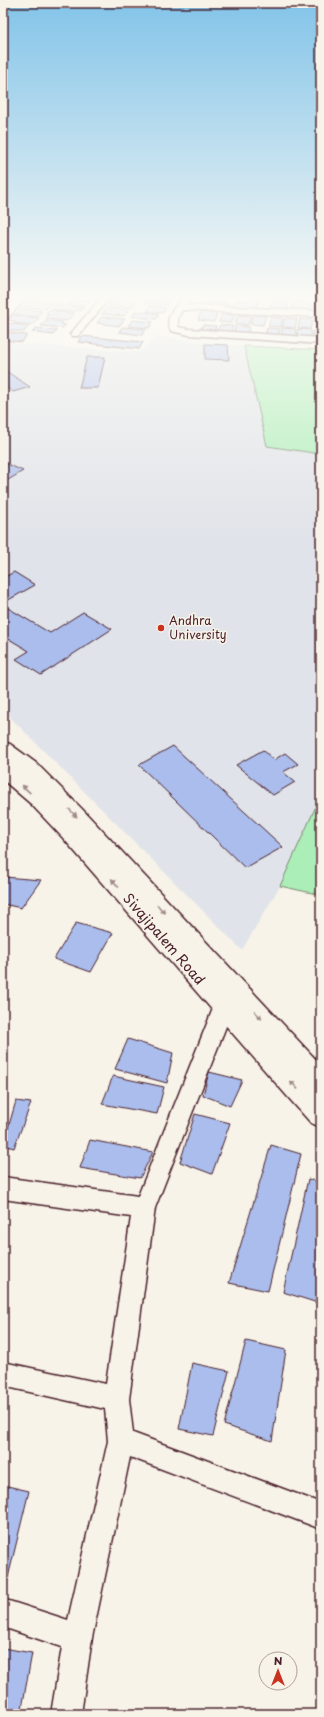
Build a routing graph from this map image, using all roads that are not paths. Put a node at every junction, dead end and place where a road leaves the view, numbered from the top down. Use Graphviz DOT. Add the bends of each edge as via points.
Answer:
graph roads {
  1 [pos="3,749"];
  2 [pos="3,769"];
  3 [pos="231,1000"];
  4 [pos="321,1083"];
  5 [pos="321,1114"];
  6 [pos="3,1188"];
  7 [pos="144,1208"];
  8 [pos="3,1374"];
  9 [pos="116,1399"];
  10 [pos="121,1441"];
  11 [pos="321,1516"];
  12 [pos="3,1613"];
  13 [pos="78,1638"];
  14 [pos="66,1714"];
  1 -- 3 [label="main road, Sivajipalem Road, one-way" via="29,768 75,815"];
  3 -- 2 [label="main road, Sivajipalem Road, one-way" via="62,823"];
  3 -- 4 [label="main road, Sivajipalem Road, one-way"];
  5 -- 3 [label="main road, Sivajipalem Road, one-way"];
  3 -- 7 [label="street"];
  6 -- 7 [label="street"];
  7 -- 9 [label="street"];
  8 -- 9 [label="street"];
  9 -- 10 [label="street"];
  10 -- 11 [label="street"];
  10 -- 13 [label="street"];
  12 -- 13 [label="street"];
  13 -- 14 [label="street"];
}
